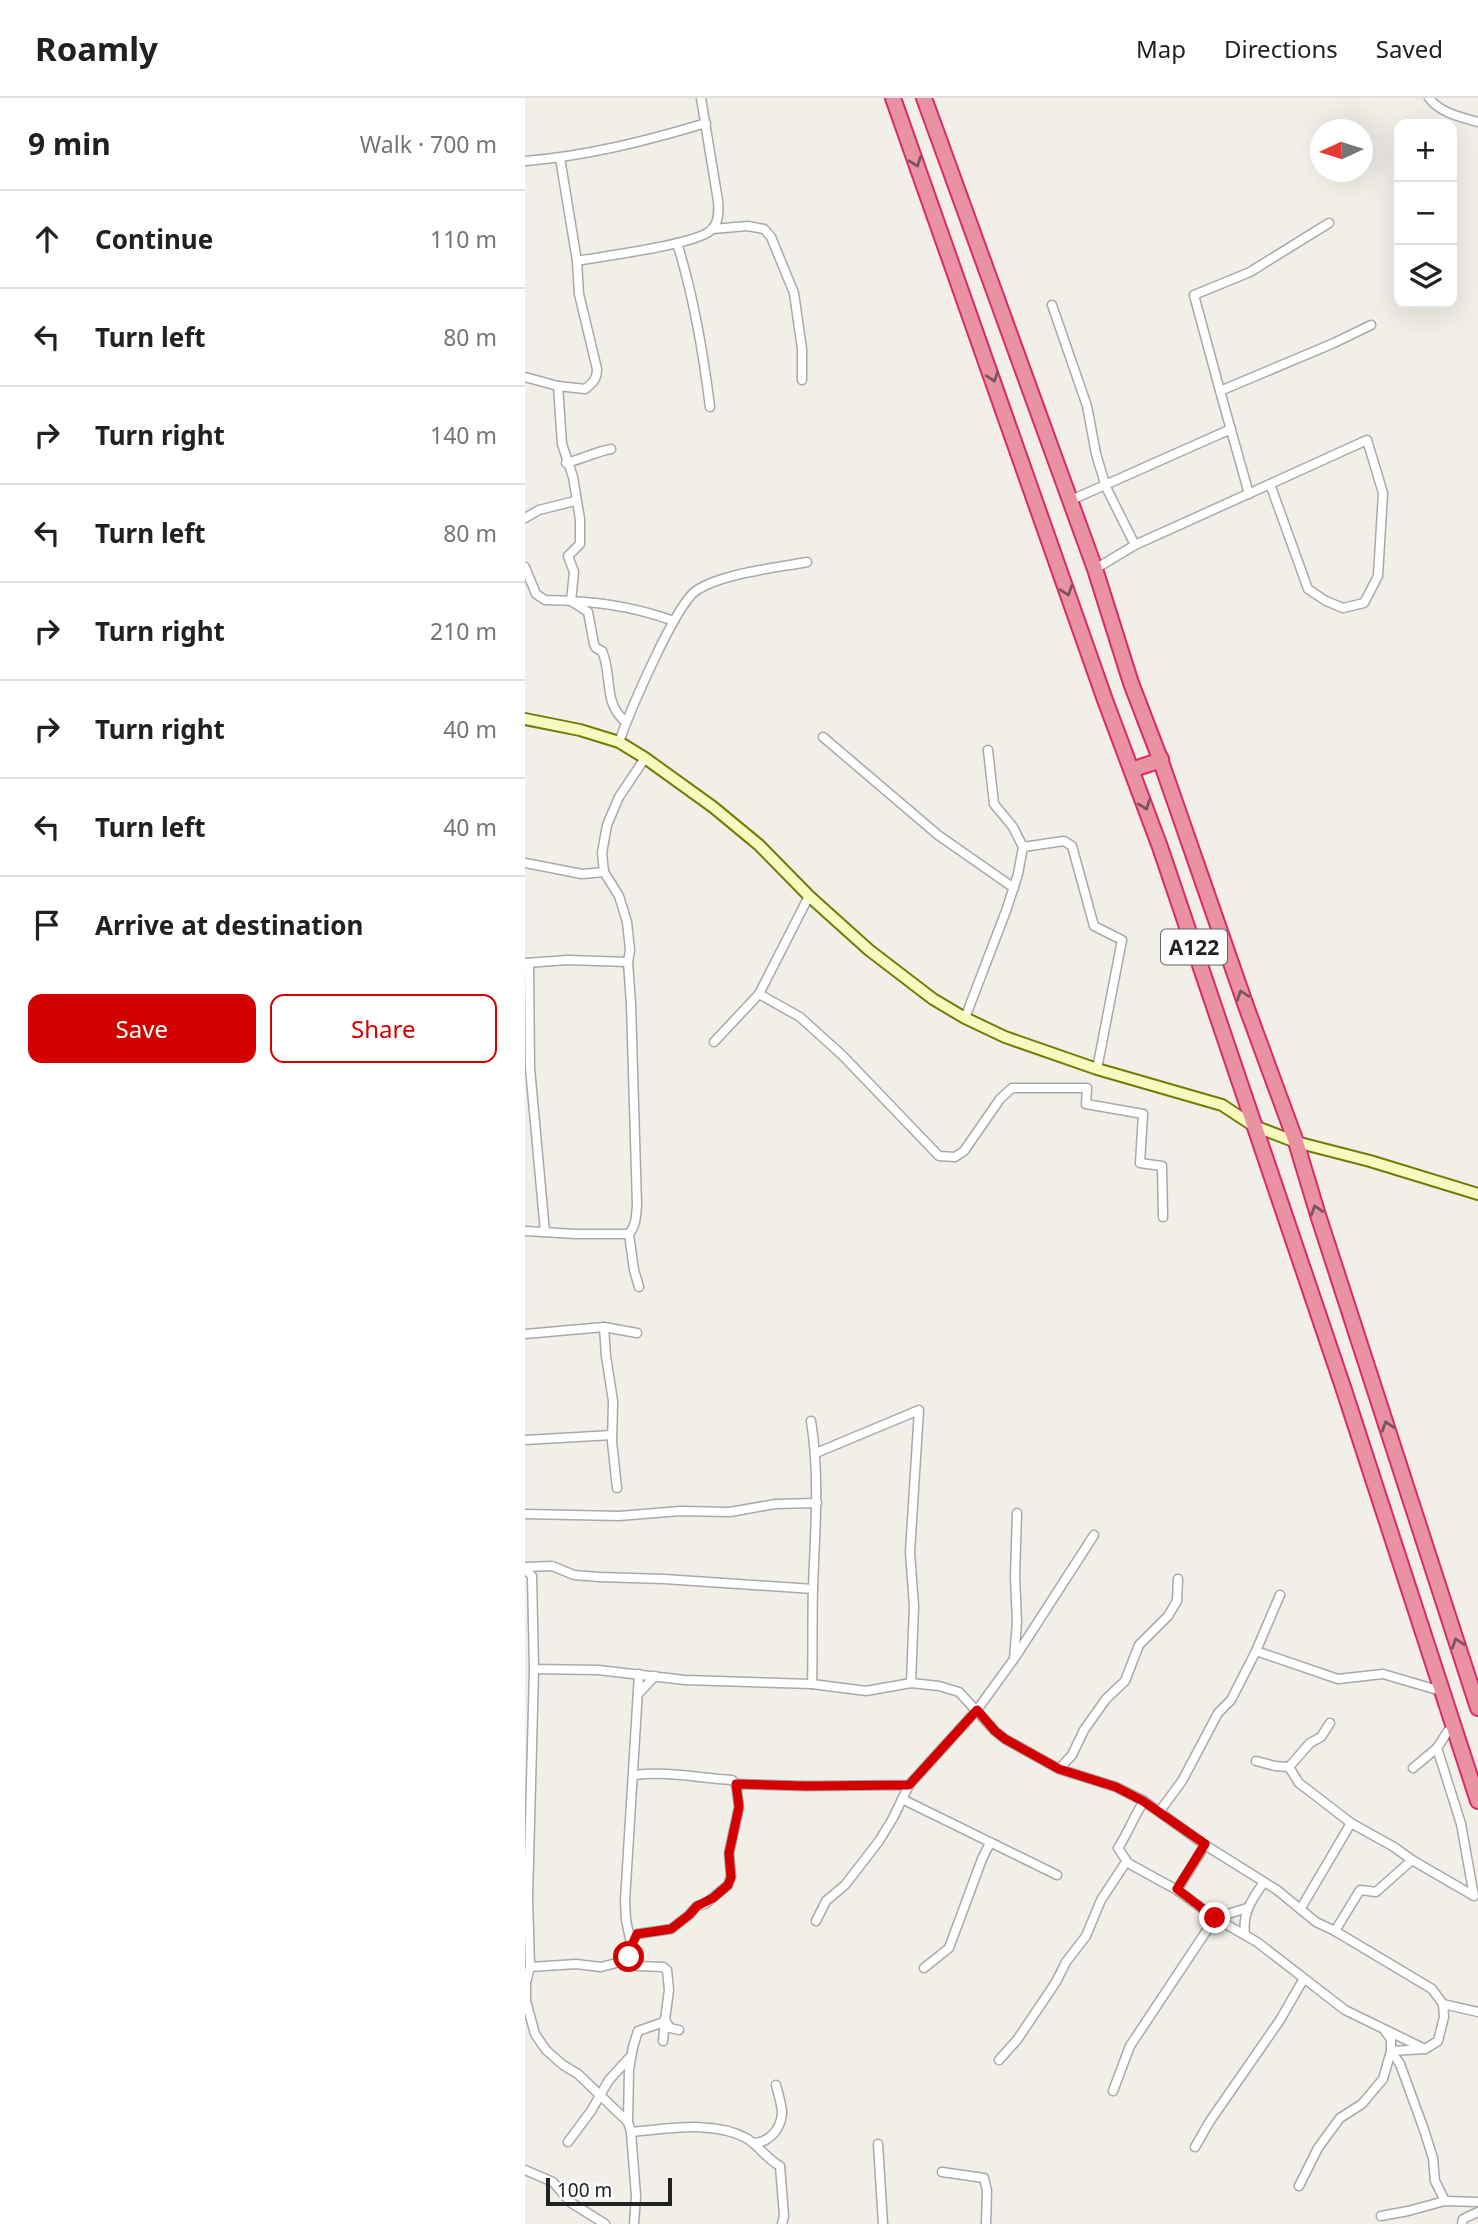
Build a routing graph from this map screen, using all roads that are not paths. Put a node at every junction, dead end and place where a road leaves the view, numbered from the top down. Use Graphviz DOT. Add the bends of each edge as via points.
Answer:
graph roads {
  1 [pos="701,98"];
  2 [pos="893,98"];
  3 [pos="924,98"];
  4 [pos="1429,98"];
  5 [pos="1477,121"];
  6 [pos="706,123"];
  7 [pos="560,158"];
  8 [pos="525,161"];
  9 [pos="1329,223"];
  10 [pos="712,229"];
  11 [pos="677,243"];
  12 [pos="577,261"];
  13 [pos="1052,305"];
  14 [pos="1371,325"];
  15 [pos="525,377"];
  16 [pos="802,380"];
  17 [pos="558,386"];
  18 [pos="1220,391"];
  19 [pos="710,407"];
  20 [pos="1231,429"];
  21 [pos="611,449"];
  22 [pos="566,463"];
  23 [pos="1270,484"];
  24 [pos="1106,485"];
  25 [pos="1249,494"];
  26 [pos="575,500"];
  27 [pos="1069,501"];
  28 [pos="525,519"];
  29 [pos="1135,545"];
  30 [pos="807,562"];
  31 [pos="525,567"];
  32 [pos="1095,569"];
  33 [pos="571,601"];
  34 [pos="674,621"];
  35 [pos="525,719"];
  36 [pos="626,722"];
  37 [pos="823,737"];
  38 [pos="619,742"];
  39 [pos="988,750"];
  40 [pos="1159,756"];
  41 [pos="645,758"];
  42 [pos="1132,771"];
  43 [pos="1023,848"];
  44 [pos="525,863"];
  45 [pos="604,872"];
  46 [pos="1014,888"];
  47 [pos="809,896"];
  48 [pos="628,962"];
  49 [pos="527,963"];
  50 [pos="759,994"];
  51 [pos="965,1018"];
  52 [pos="714,1042"];
  53 [pos="528,1068"];
  54 [pos="1097,1069"];
  55 [pos="1254,1126"];
  56 [pos="1296,1142"];
  57 [pos="1478,1194"];
  58 [pos="1163,1217"];
  59 [pos="525,1231"];
  60 [pos="545,1232"];
  61 [pos="629,1234"];
  62 [pos="639,1287"];
  63 [pos="604,1327"];
  64 [pos="525,1334"];
  65 [pos="637,1334"];
  66 [pos="811,1421"];
  67 [pos="612,1435"];
  68 [pos="525,1440"];
  69 [pos="816,1453"];
  70 [pos="617,1488"];
  71 [pos="817,1503"];
  72 [pos="1017,1513"];
  73 [pos="525,1514"];
  74 [pos="1094,1535"];
  75 [pos="525,1568"];
  76 [pos="1178,1579"];
  77 [pos="813,1589"];
  78 [pos="1280,1595"];
  79 [pos="1256,1651"];
  80 [pos="1014,1659"];
  81 [pos="534,1668"];
  82 [pos="639,1674"];
  83 [pos="655,1676"];
  84 [pos="911,1683"];
  85 [pos="812,1684"];
  86 [pos="1441,1690"];
  87 [pos="638,1694"];
  88 [pos="1478,1708"];
  89 [pos="977,1710"];
  90 [pos="1330,1723"];
  91 [pos="1455,1730"];
  92 [pos="1437,1748"];
  93 [pos="1257,1761"];
  94 [pos="1289,1767"];
  95 [pos="1413,1768"];
  96 [pos="1059,1769"];
  97 [pos="634,1775"];
  98 [pos="736,1784"];
  99 [pos="909,1785"];
  100 [pos="902,1799"];
  101 [pos="1143,1801"];
  102 [pos="1478,1801"];
  103 [pos="1159,1812"];
  104 [pos="1351,1823"];
  105 [pos="991,1843"];
  106 [pos="1205,1844"];
  107 [pos="1412,1860"];
  108 [pos="1126,1862"];
  109 [pos="1057,1875"];
  110 [pos="1264,1882"];
  111 [pos="1177,1889"];
  112 [pos="1247,1908"];
  113 [pos="1301,1908"];
  114 [pos="1215,1918"];
  115 [pos="816,1921"];
  116 [pos="1335,1931"];
  117 [pos="1245,1935"];
  118 [pos="631,1943"];
  119 [pos="627,1955"];
  120 [pos="530,1967"];
  121 [pos="924,1968"];
  122 [pos="1303,1980"];
  123 [pos="526,1986"];
  124 [pos="1443,2004"];
  125 [pos="1478,2012"];
  126 [pos="665,2020"];
  127 [pos="679,2030"];
  128 [pos="1384,2030"];
  129 [pos="663,2041"];
  130 [pos="1425,2049"];
  131 [pos="1391,2051"];
  132 [pos="631,2055"];
  133 [pos="999,2060"];
  134 [pos="776,2085"];
  135 [pos="1113,2091"];
  136 [pos="601,2096"];
  137 [pos="628,2123"];
  138 [pos="632,2132"];
  139 [pos="568,2142"];
  140 [pos="753,2143"];
  141 [pos="878,2144"];
  142 [pos="1195,2147"];
  143 [pos="525,2170"];
  144 [pos="942,2172"];
  145 [pos="1299,2186"];
  146 [pos="1445,2201"];
  147 [pos="1478,2202"];
  148 [pos="1478,2212"];
  149 [pos="1381,2216"];
  150 [pos="604,2224"];
  151 [pos="634,2224"];
  152 [pos="782,2224"];
  153 [pos="883,2224"];
  154 [pos="986,2224"];
  155 [pos="1462,2224"];
  1 -- 6 [label="street"];
  2 -- 42 [label="highway, A122, one-way"];
  3 -- 27 [label="highway, A122"];
  4 -- 5 [label="street" via="1448,112"];
  6 -- 7 [label="street" via="649,141"];
  6 -- 10 [label="street" via="719,215"];
  7 -- 8 [label="street"];
  7 -- 12 [label="street"];
  9 -- 18 [label="street" via="1250,272 1194,295"];
  10 -- 11 [label="street"];
  10 -- 16 [label="street" via="748,226 764,229 771,237 795,293"];
  11 -- 12 [label="street"];
  11 -- 19 [label="street" via="699,327"];
  12 -- 17 [label="street" via="579,294 597,376 585,389"];
  13 -- 24 [label="street" via="1087,406"];
  14 -- 18 [label="street"];
  15 -- 17 [label="street"];
  17 -- 22 [label="street"];
  18 -- 20 [label="street"];
  20 -- 24 [label="street"];
  20 -- 25 [label="street"];
  21 -- 22 [label="street"];
  22 -- 26 [label="street"];
  23 -- 23 [label="street" via="1308,589 1343,608 1364,603 1378,576 1383,493 1367,440"];
  23 -- 25 [label="street"];
  24 -- 27 [label="street"];
  24 -- 29 [label="street"];
  25 -- 29 [label="street"];
  26 -- 28 [label="street"];
  26 -- 33 [label="street" via="580,544 568,556 574,572"];
  27 -- 32 [label="highway, A122"];
  29 -- 32 [label="street"];
  30 -- 34 [label="street" via="710,583 695,591"];
  31 -- 33 [label="street" via="539,597"];
  32 -- 40 [label="highway, A122"];
  33 -- 34 [label="street" via="642,609"];
  33 -- 36 [label="street" via="588,612 594,644 606,660 613,705"];
  34 -- 36 [label="street"];
  35 -- 38 [label="street"];
  36 -- 38 [label="street"];
  37 -- 46 [label="street" via="938,835"];
  38 -- 41 [label="street"];
  39 -- 43 [label="street" via="994,804"];
  40 -- 42 [label="highway" via="1161,760"];
  56 -- 40 [label="highway, A122, one-way"];
  41 -- 45 [label="street" via="607,825"];
  41 -- 47 [label="street" via="759,845"];
  42 -- 55 [label="highway, A122, one-way"];
  43 -- 46 [label="street"];
  43 -- 54 [label="street" via="1064,841 1072,846 1094,926 1122,940"];
  44 -- 45 [label="street" via="582,874"];
  45 -- 48 [label="street" via="619,896 627,922"];
  46 -- 51 [label="street"];
  47 -- 50 [label="street"];
  47 -- 51 [label="street" via="869,950"];
  48 -- 49 [label="street"];
  48 -- 61 [label="street" via="637,1206"];
  49 -- 53 [label="street"];
  50 -- 52 [label="street"];
  50 -- 58 [label="street" via="800,1017 939,1156 955,1157 964,1151 1012,1088 1087,1088 1086,1104 1143,1114 1140,1163 1162,1166"];
  51 -- 54 [label="street"];
  53 -- 60 [label="street"];
  54 -- 55 [label="street" via="1222,1105"];
  55 -- 56 [label="street"];
  55 -- 86 [label="highway, A122"];
  56 -- 57 [label="street"];
  88 -- 56 [label="highway, A122, one-way"];
  59 -- 60 [label="street"];
  60 -- 61 [label="street"];
  61 -- 62 [label="street"];
  63 -- 64 [label="street"];
  63 -- 65 [label="street"];
  63 -- 67 [label="street" via="613,1401"];
  66 -- 69 [label="street"];
  67 -- 68 [label="street"];
  67 -- 70 [label="street"];
  69 -- 71 [label="street"];
  69 -- 84 [label="street" via="919,1409 910,1552 914,1606"];
  71 -- 73 [label="street" via="730,1512"];
  71 -- 77 [label="street"];
  72 -- 80 [label="street"];
  74 -- 80 [label="street"];
  75 -- 77 [label="street" via="552,1566 599,1577"];
  75 -- 81 [label="street" via="532,1576"];
  76 -- 96 [label="street" via="1177,1601 1168,1616 1139,1646 1125,1681 1106,1699"];
  77 -- 85 [label="street"];
  78 -- 79 [label="street"];
  79 -- 86 [label="street" via="1338,1679 1383,1674"];
  79 -- 103 [label="street" via="1231,1700 1218,1713 1182,1781"];
  80 -- 89 [label="street"];
  81 -- 82 [label="street"];
  81 -- 120 [label="street"];
  82 -- 83 [label="street"];
  82 -- 87 [label="street"];
  83 -- 85 [label="street"];
  83 -- 87 [label="street"];
  84 -- 85 [label="street" via="866,1691"];
  84 -- 89 [label="street" via="960,1692"];
  86 -- 91 [label="highway, A122"];
  87 -- 97 [label="street"];
  89 -- 96 [label="street" via="1005,1739"];
  89 -- 99 [label="street"];
  90 -- 94 [label="street"];
  91 -- 92 [label="street" via="1448,1731"];
  91 -- 102 [label="highway, A122"];
  92 -- 95 [label="street"];
  92 -- 107 [label="street" via="1461,1824 1474,1896"];
  93 -- 94 [label="street"];
  94 -- 104 [label="street" via="1299,1783"];
  96 -- 101 [label="street"];
  97 -- 98 [label="street" via="659,1772"];
  97 -- 118 [label="street" via="625,1900"];
  98 -- 99 [label="street"];
  98 -- 118 [label="street" via="739,1807 728,1885 671,1929 637,1934"];
  99 -- 100 [label="street"];
  100 -- 105 [label="street"];
  100 -- 115 [label="street" via="879,1841 845,1885 826,1901"];
  101 -- 103 [label="street"];
  101 -- 108 [label="street" via="1118,1848"];
  103 -- 106 [label="street"];
  104 -- 107 [label="street"];
  104 -- 113 [label="street"];
  105 -- 109 [label="street"];
  105 -- 121 [label="street" via="949,1948"];
  106 -- 110 [label="street"];
  106 -- 111 [label="street"];
  107 -- 116 [label="street" via="1376,1892 1360,1890"];
  108 -- 111 [label="street"];
  108 -- 133 [label="street" via="1101,1900 1086,1936"];
  110 -- 112 [label="street"];
  110 -- 113 [label="street"];
  111 -- 114 [label="street"];
  112 -- 114 [label="street"];
  112 -- 117 [label="street"];
  113 -- 116 [label="street"];
  114 -- 117 [label="street"];
  114 -- 135 [label="street" via="1130,2046"];
  116 -- 124 [label="street" via="1432,1989"];
  117 -- 122 [label="street"];
  118 -- 119 [label="street"];
  119 -- 120 [label="street" via="601,1967"];
  119 -- 126 [label="street" via="637,1966 667,1970"];
  120 -- 123 [label="street"];
  122 -- 128 [label="street"];
  122 -- 142 [label="street"];
  123 -- 136 [label="street" via="535,2034 563,2066"];
  124 -- 125 [label="street"];
  124 -- 130 [label="street" via="1438,2041"];
  126 -- 127 [label="street" via="670,2028"];
  126 -- 129 [label="street"];
  126 -- 132 [label="street" via="638,2031"];
  128 -- 130 [label="street"];
  128 -- 131 [label="street" via="1391,2039"];
  130 -- 131 [label="street"];
  131 -- 145 [label="street" via="1383,2079 1362,2104 1340,2118"];
  131 -- 146 [label="street" via="1416,2108"];
  132 -- 136 [label="street"];
  132 -- 137 [label="street"];
  134 -- 140 [label="street" via="782,2114 775,2133 767,2141"];
  136 -- 137 [label="street"];
  136 -- 139 [label="street"];
  137 -- 138 [label="street"];
  138 -- 140 [label="street" via="707,2128"];
  138 -- 151 [label="street"];
  140 -- 152 [label="street" via="780,2166"];
  141 -- 153 [label="street"];
  143 -- 150 [label="street" via="553,2182 570,2202"];
  144 -- 154 [label="street" via="984,2178"];
  146 -- 147 [label="street"];
  146 -- 149 [label="street"];
  148 -- 155 [label="street"];
}
